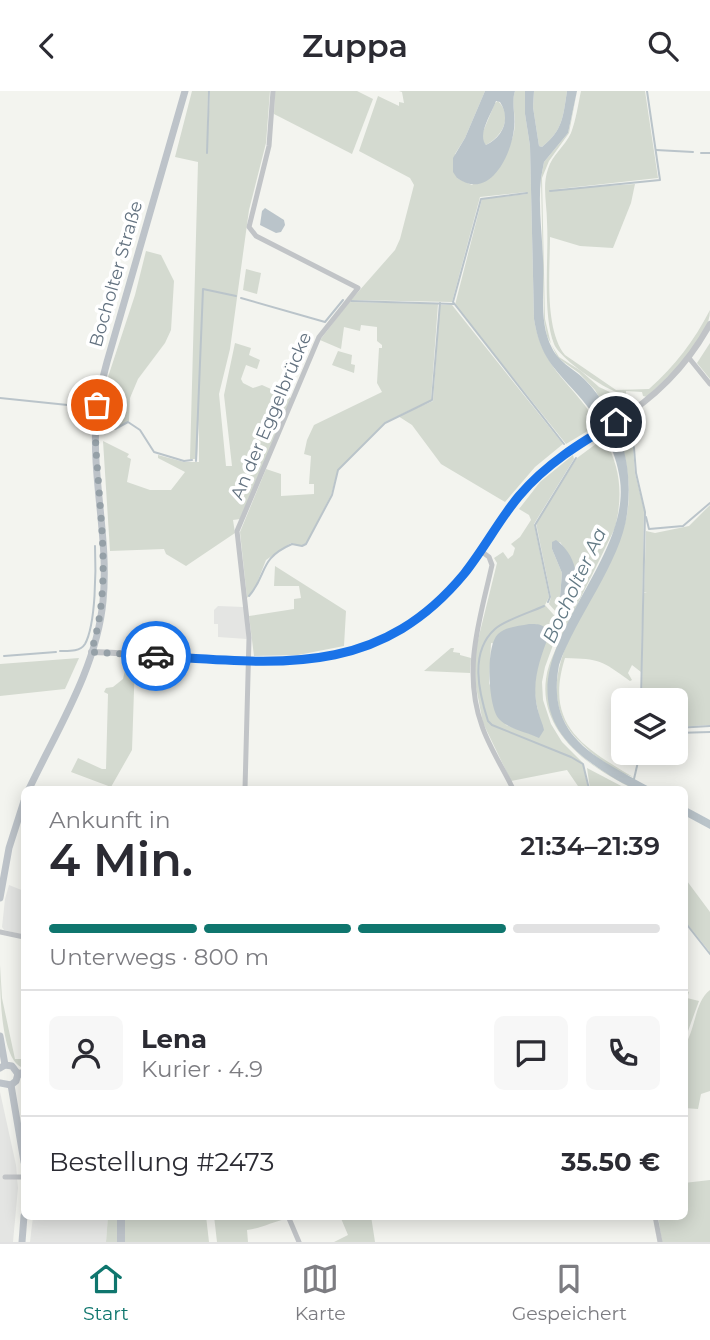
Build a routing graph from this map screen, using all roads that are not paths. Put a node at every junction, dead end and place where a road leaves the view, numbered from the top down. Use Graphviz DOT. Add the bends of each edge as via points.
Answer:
graph roads {
  1 [pos="185,91"];
  2 [pos="273,91"];
  3 [pos="710,324"];
  4 [pos="688,358"];
  5 [pos="710,384"];
  6 [pos="481,551"];
  7 [pos="91,652"];
  8 [pos="250,662"];
  9 [pos="30,786"];
  10 [pos="245,786"];
  11 [pos="512,786"];
  12 [pos="21,810"];
  13 [pos="0,898"];
  14 [pos="0,932"];
  15 [pos="21,936"];
  16 [pos="0,1036"];
  17 [pos="3,1066"];
  18 [pos="21,1073"];
  19 [pos="0,1083"];
  20 [pos="11,1085"];
  21 [pos="21,1143"];
  22 [pos="5,1177"];
  23 [pos="21,1177"];
  24 [pos="24,1220"];
  25 [pos="121,1220"];
  26 [pos="290,1220"];
  27 [pos="656,1220"];
  28 [pos="22,1242"];
  29 [pos="121,1242"];
  30 [pos="299,1242"];
  31 [pos="660,1242"];
  1 -- 7 [label="main road, Bocholter Straße" via="97,405 104,578"];
  2 -- 8 [label="street, An der Eggelbrücke" via="269,146 249,227 256,236 358,288 318,337 237,531"];
  3 -- 4 [label="street"];
  4 -- 5 [label="street"];
  4 -- 6 [label="street" via="659,390 558,458 531,483"];
  6 -- 8 [label="street" via="436,603 392,634 328,657"];
  6 -- 11 [label="street" via="492,565 472,656 474,690 482,725"];
  7 -- 8 [label="street"];
  7 -- 9 [label="main road, Bocholter Straße"];
  8 -- 10 [label="street"];
  12 -- 13 [label="main road"];
  14 -- 15 [label="street"];
  16 -- 17 [label="main road"];
  17 -- 18 [label="main road"];
  18 -- 20 [label="main road"];
  19 -- 20 [label="main road"];
  20 -- 21 [label="main road"];
  22 -- 23 [label="street"];
  24 -- 28 [label="main road"];
  25 -- 29 [label="main road"];
  26 -- 30 [label="street"];
  27 -- 31 [label="street"];
}
